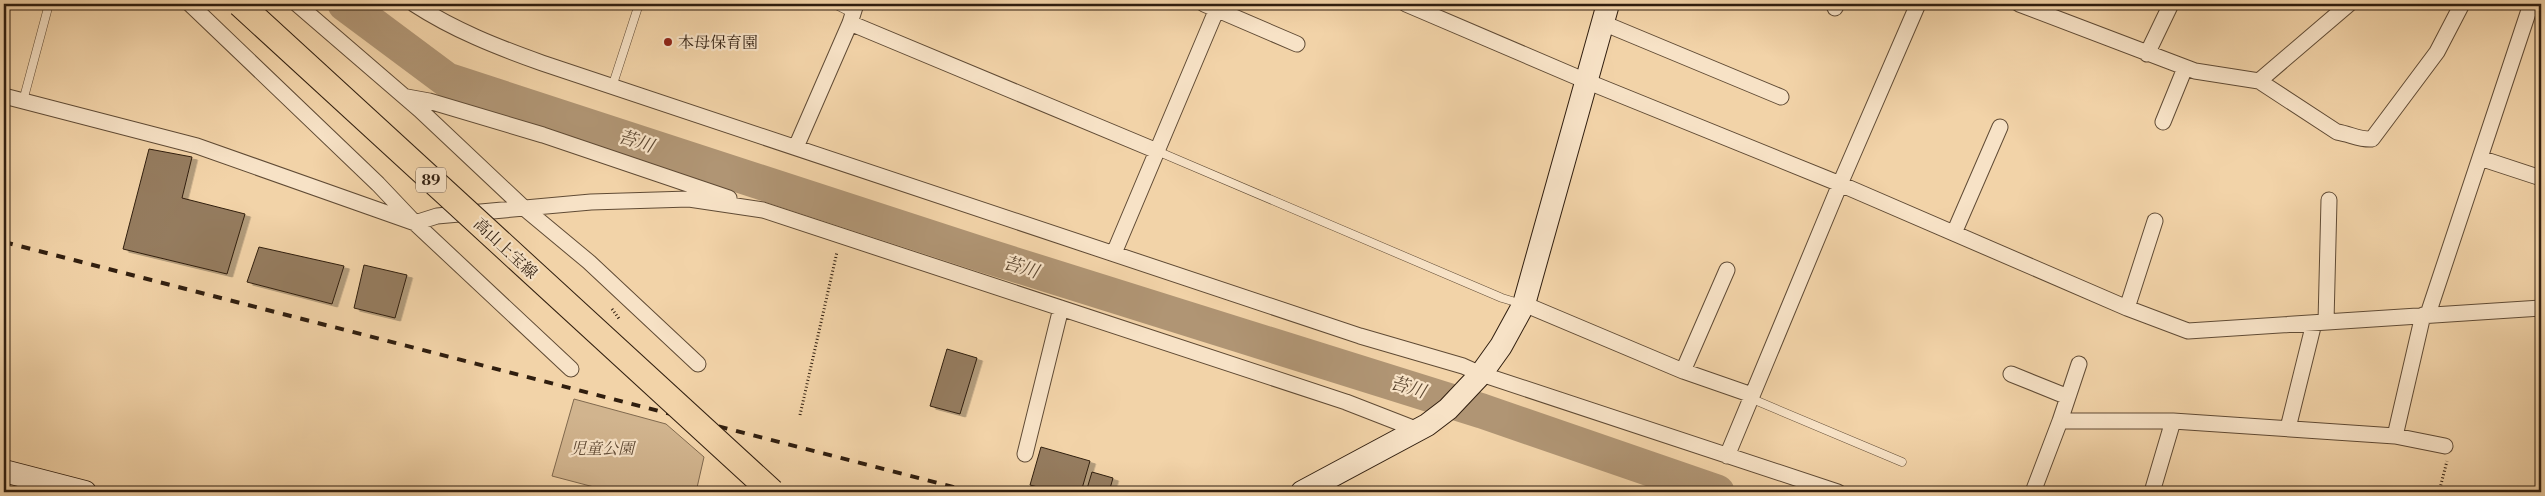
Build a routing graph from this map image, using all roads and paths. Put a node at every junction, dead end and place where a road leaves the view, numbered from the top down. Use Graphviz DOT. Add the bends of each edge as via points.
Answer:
graph roads {
  1 [pos="49,4"];
  2 [pos="190,4"];
  3 [pos="240,4"];
  4 [pos="297,4"];
  5 [pos="414,4"];
  6 [pos="639,4"];
  7 [pos="834,4"];
  8 [pos="1406,4"];
  9 [pos="1918,4"];
  10 [pos="2019,4"];
  11 [pos="2171,4"];
  12 [pos="2349,4"];
  13 [pos="2462,4"];
  14 [pos="2531,4"];
  15 [pos="1213,6"];
  16 [pos="853,13"];
  17 [pos="1605,13"];
  18 [pos="1297,44"];
  19 [pos="2147,54"];
  20 [pos="2186,68"];
  21 [pos="1586,81"];
  22 [pos="2259,81"];
  23 [pos="612,87"];
  24 [pos="4,96"];
  25 [pos="403,97"];
  26 [pos="1780,97"];
  27 [pos="23,101"];
  28 [pos="2163,122"];
  29 [pos="2000,127"];
  30 [pos="796,147"];
  31 [pos="1157,152"];
  32 [pos="2480,158"];
  33 [pos="2541,178"];
  34 [pos="1840,184"];
  35 [pos="2329,200"];
  36 [pos="524,208"];
  37 [pos="763,210"];
  38 [pos="2156,221"];
  39 [pos="415,223"];
  40 [pos="1954,233"];
  41 [pos="840,236"];
  42 [pos="1114,254"];
  43 [pos="1726,270"];
  44 [pos="1524,304"];
  45 [pos="1061,308"];
  46 [pos="2127,308"];
  47 [pos="2541,308"];
  48 [pos="2426,314"];
  49 [pos="2320,322"];
  50 [pos="698,364"];
  51 [pos="2079,364"];
  52 [pos="571,369"];
  53 [pos="1683,371"];
  54 [pos="2011,374"];
  55 [pos="1478,376"];
  56 [pos="1751,396"];
  57 [pos="2068,397"];
  58 [pos="800,415"];
  59 [pos="2060,421"];
  60 [pos="2173,421"];
  61 [pos="1423,427"];
  62 [pos="2288,428"];
  63 [pos="2395,436"];
  64 [pos="2445,446"];
  65 [pos="1026,454"];
  66 [pos="1727,456"];
  67 [pos="1902,462"];
  68 [pos="4,471"];
  69 [pos="85,492"];
  70 [pos="772,492"];
  71 [pos="1302,492"];
  72 [pos="1838,492"];
  73 [pos="2033,492"];
  74 [pos="2152,492"];
  75 [pos="2439,492"];
  1 -- 27 [label="lane"];
  2 -- 39 [label="street"];
  3 -- 70 [label="main road, 高山上宝線 / 89, bridge"];
  4 -- 25 [label="street"];
  5 -- 23 [label="street" via="492,45"];
  6 -- 23 [label="lane"];
  7 -- 16 [label="lane"];
  8 -- 21 [label="street"];
  9 -- 34 [label="street"];
  10 -- 19 [label="street"];
  11 -- 19 [label="street"];
  12 -- 22 [label="street"];
  13 -- 22 [label="street" via="2437,52 2372,139 2362,140 2337,132"];
  14 -- 32 [label="street"];
  15 -- 18 [label="street"];
  15 -- 31 [label="street"];
  16 -- 30 [label="street"];
  16 -- 31 [label="street"];
  17 -- 21 [label="street"];
  17 -- 26 [label="street"];
  19 -- 20 [label="street"];
  20 -- 22 [label="street"];
  20 -- 28 [label="street"];
  21 -- 34 [label="street"];
  21 -- 44 [label="street"];
  23 -- 30 [label="street"];
  24 -- 27 [label="street"];
  25 -- 36 [label="street"];
  25 -- 37 [label="street" via="430,101 543,135"];
  27 -- 39 [label="street" via="197,146"];
  29 -- 40 [label="street"];
  30 -- 42 [label="street"];
  31 -- 42 [label="street"];
  31 -- 44 [label="lane" via="1502,298"];
  32 -- 33 [label="street"];
  32 -- 48 [label="street"];
  34 -- 40 [label="street"];
  34 -- 56 [label="street"];
  35 -- 49 [label="street"];
  36 -- 37 [label="street" via="689,199"];
  36 -- 39 [label="street" via="437,216"];
  36 -- 50 [label="street" via="589,262"];
  37 -- 41 [label="street"];
  38 -- 46 [label="street"];
  39 -- 52 [label="street"];
  40 -- 46 [label="street"];
  41 -- 45 [label="street"];
  41 -- 58 [label="path"];
  42 -- 55 [label="street" via="1360,336 1463,366"];
  43 -- 53 [label="street"];
  44 -- 53 [label="street"];
  44 -- 55 [label="street" via="1501,346"];
  45 -- 61 [label="street"];
  45 -- 65 [label="street"];
  46 -- 49 [label="street" via="2188,331"];
  47 -- 48 [label="street"];
  48 -- 49 [label="street"];
  48 -- 63 [label="street"];
  49 -- 62 [label="street"];
  51 -- 57 [label="street"];
  53 -- 56 [label="street"];
  54 -- 57 [label="street"];
  55 -- 61 [label="street" via="1448,409"];
  55 -- 66 [label="street"];
  56 -- 66 [label="street"];
  56 -- 67 [label="lane"];
  57 -- 59 [label="street"];
  59 -- 60 [label="street"];
  59 -- 73 [label="street"];
  60 -- 62 [label="street"];
  60 -- 74 [label="street"];
  61 -- 71 [label="street"];
  62 -- 63 [label="street"];
  63 -- 64 [label="street"];
  64 -- 75 [label="path" via="2451,447"];
  66 -- 72 [label="street"];
  68 -- 69 [label="street"];
}
